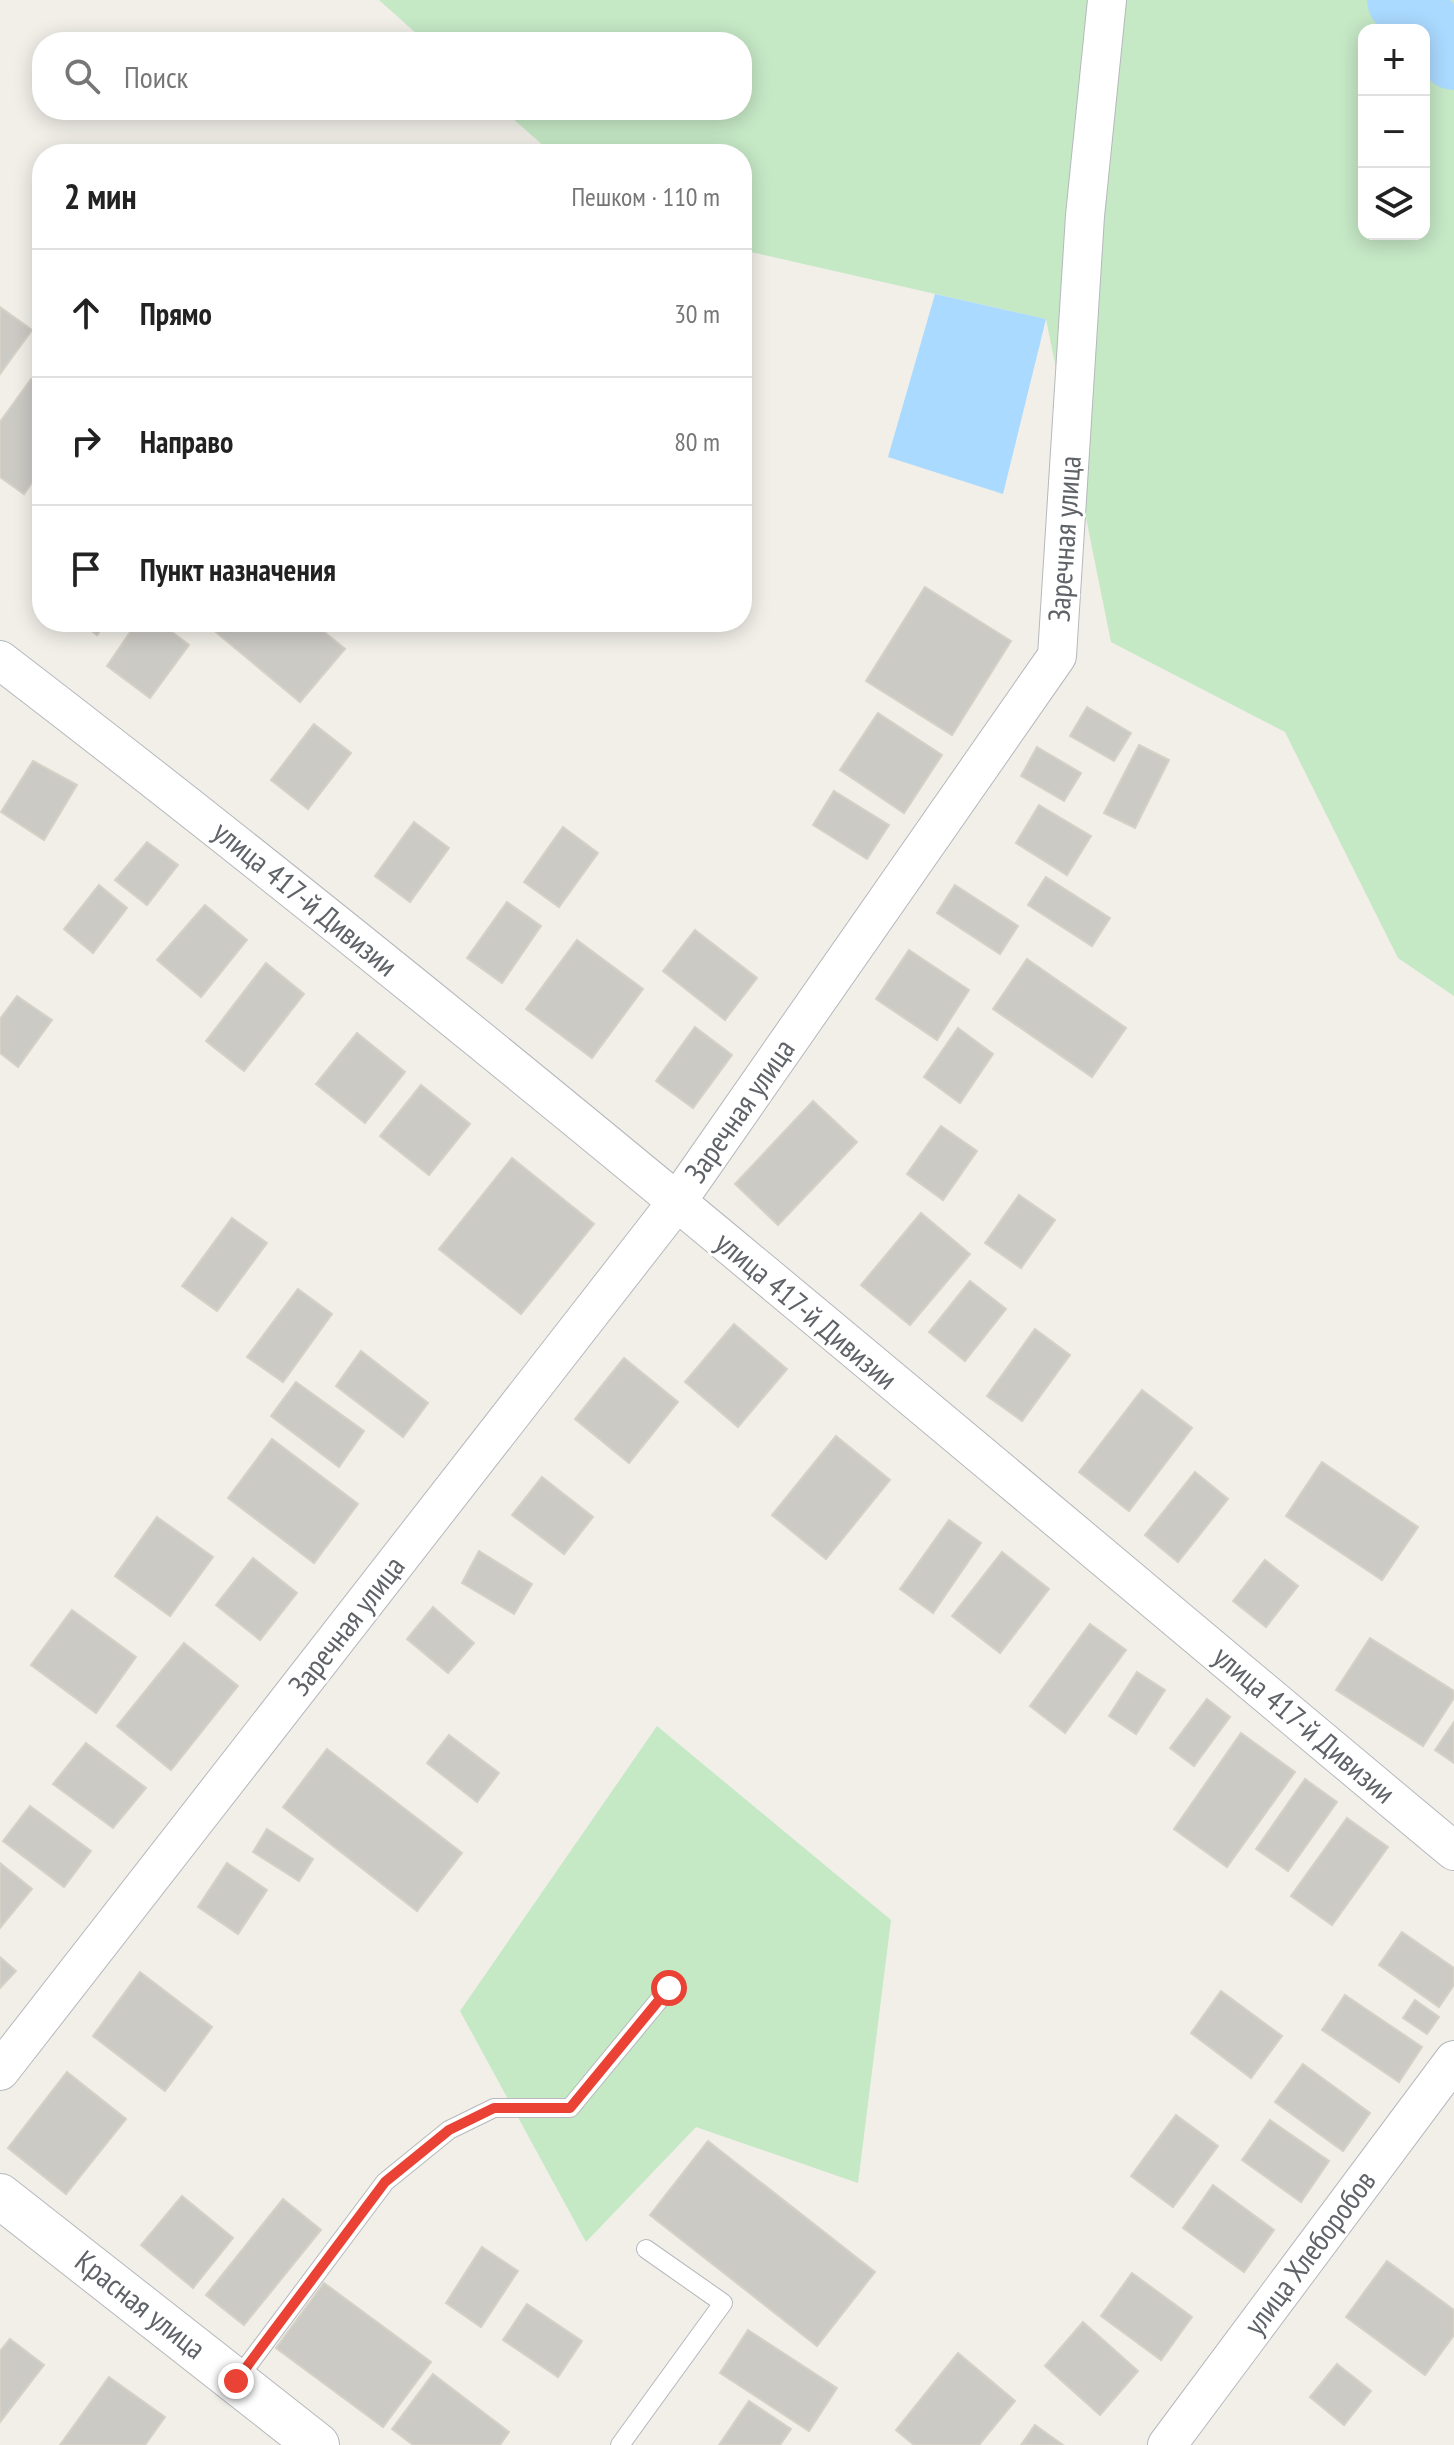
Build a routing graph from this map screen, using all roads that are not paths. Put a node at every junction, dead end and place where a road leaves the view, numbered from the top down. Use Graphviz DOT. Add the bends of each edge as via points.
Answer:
graph roads {
  1 [pos="1107,0"];
  2 [pos="0,660"];
  3 [pos="676,1203"];
  4 [pos="1454,1851"];
  5 [pos="669,1988"];
  6 [pos="1454,2060"];
  7 [pos="0,2071"];
  8 [pos="0,2196"];
  9 [pos="646,2249"];
  10 [pos="236,2381"];
  11 [pos="317,2445"];
  12 [pos="620,2445"];
  13 [pos="1167,2445"];
  1 -- 3 [label="street, Заречная улица" via="1085,216 1057,656"];
  2 -- 3 [label="street, улица 417-й Дивизии" via="200,814"];
  3 -- 4 [label="street, улица 417-й Дивизии"];
  3 -- 7 [label="street, Заречная улица"];
  5 -- 10 [label="lane" via="570,2108 494,2108 449,2130 385,2182"];
  6 -- 13 [label="street, улица Хлеборобов"];
  8 -- 10 [label="street, Красная улица"];
  9 -- 12 [label="lane" via="723,2303"];
  10 -- 11 [label="street, Красная улица"];
}
